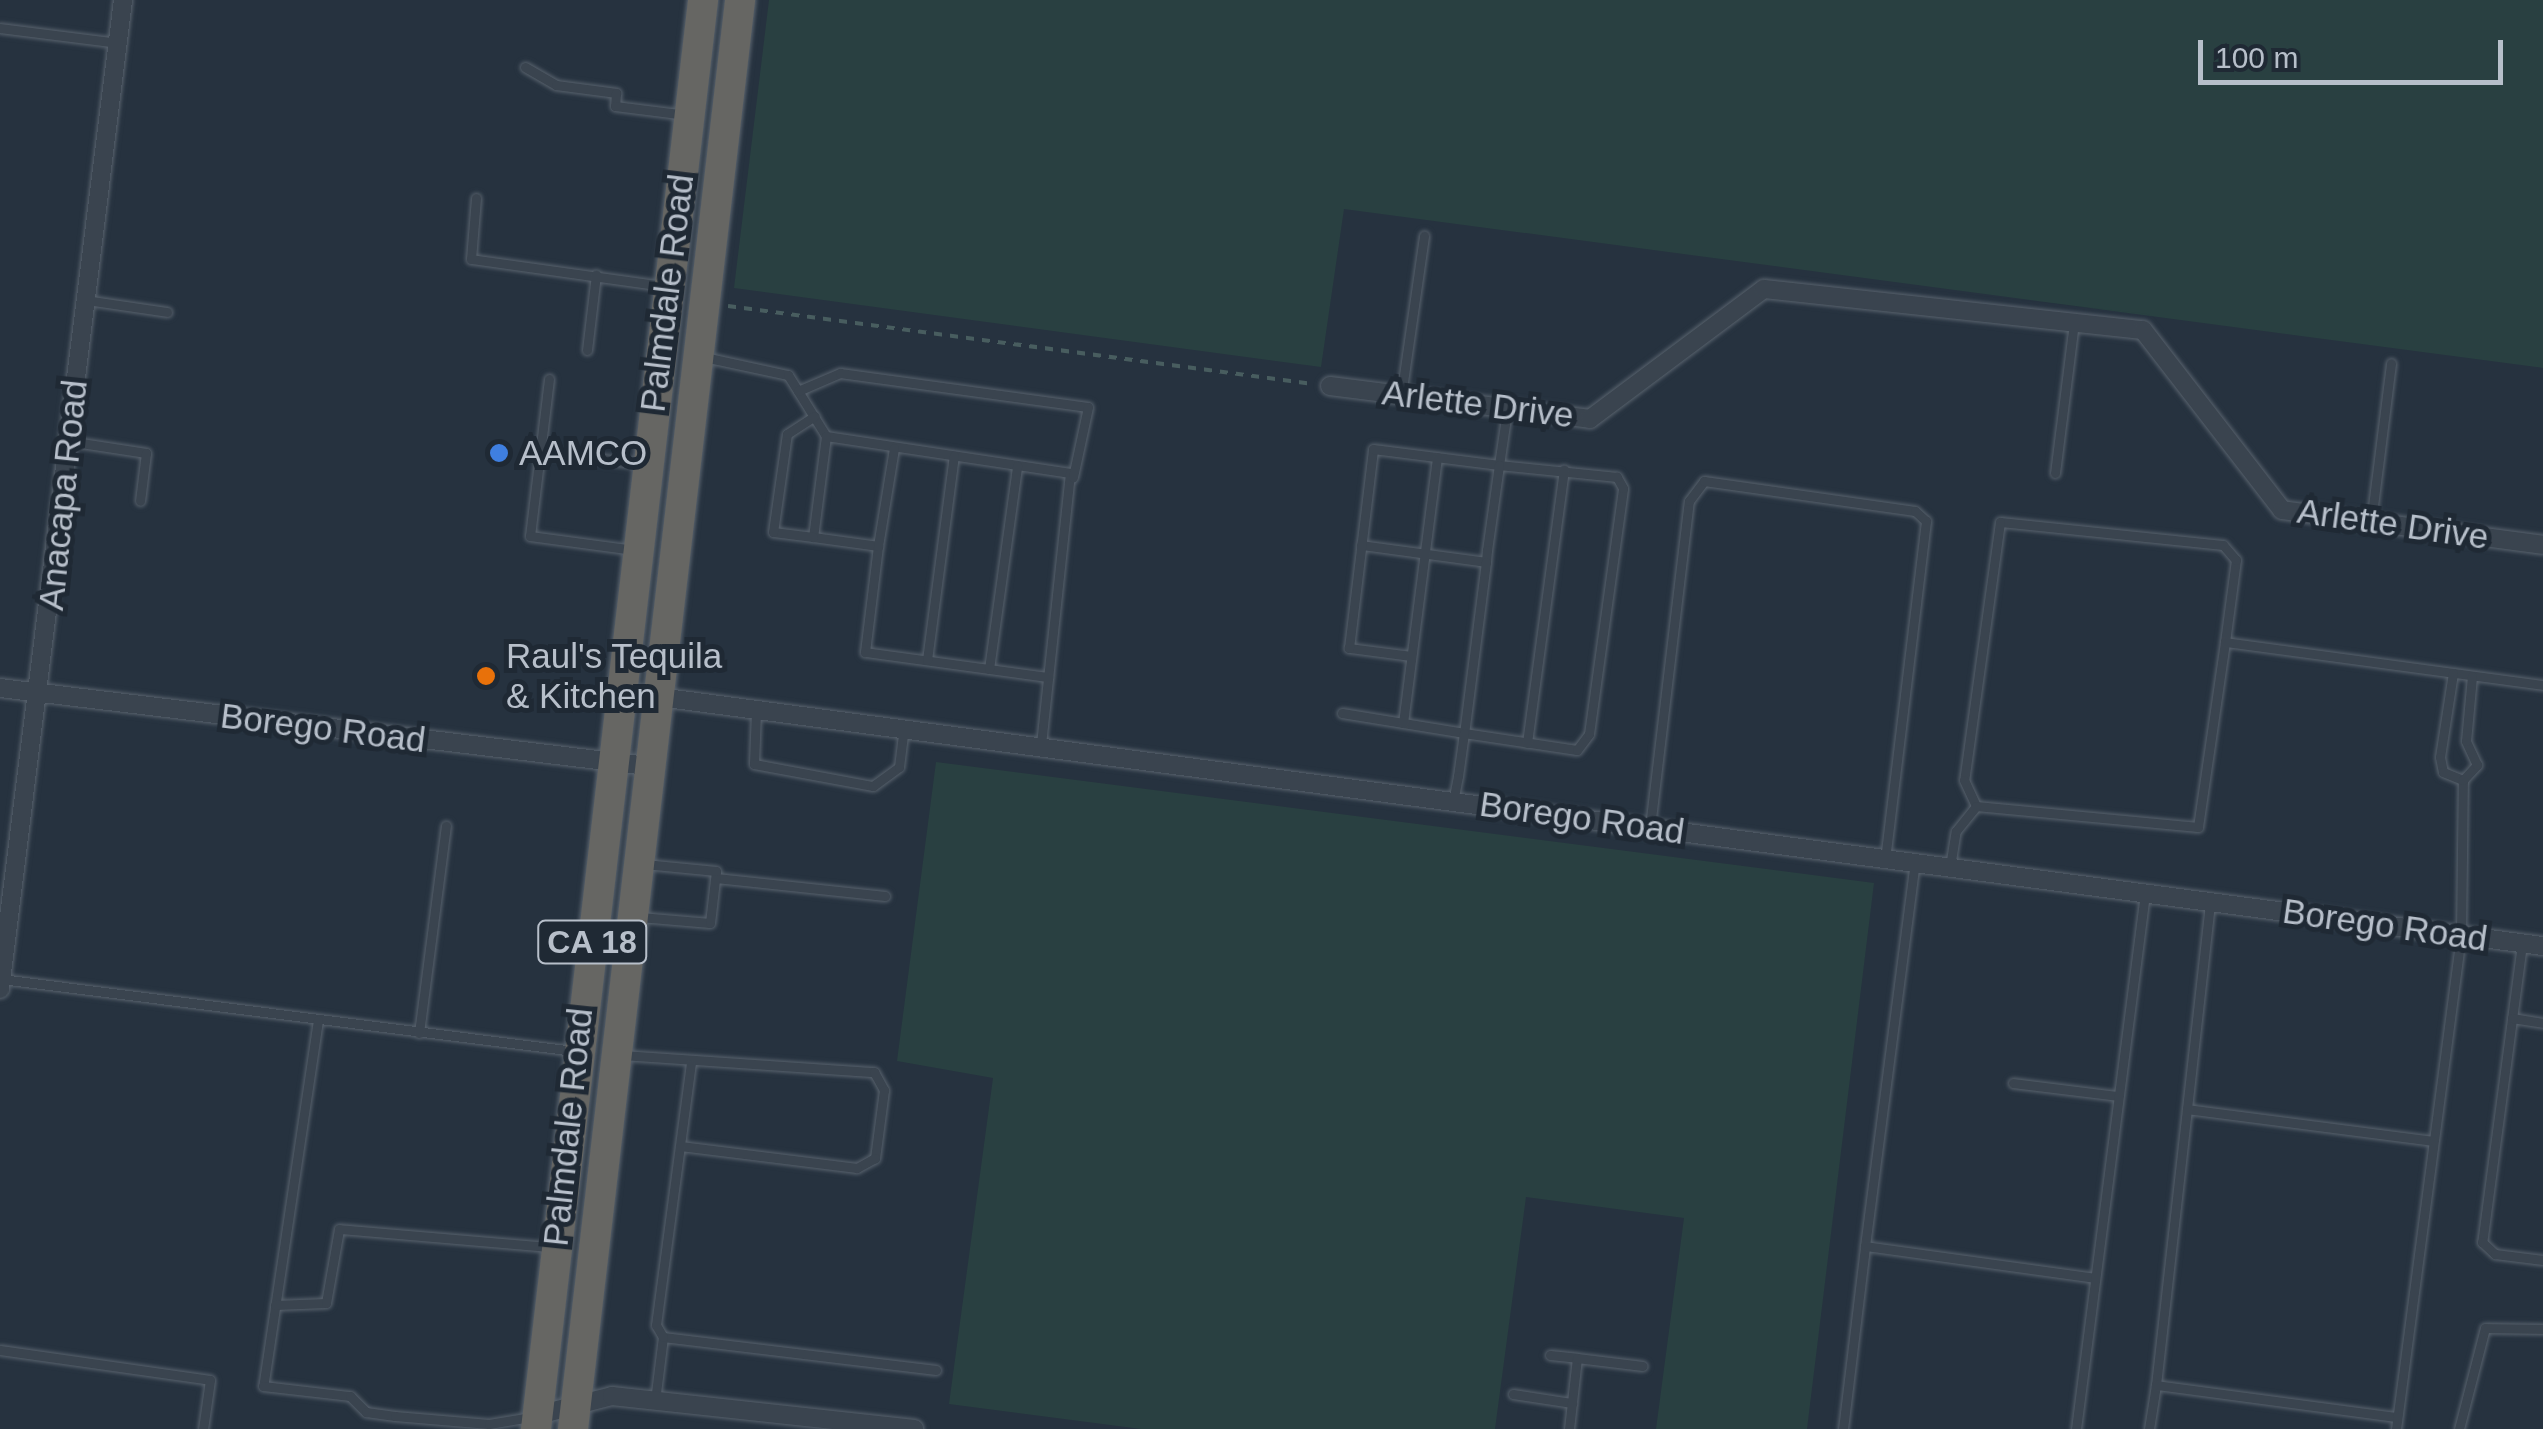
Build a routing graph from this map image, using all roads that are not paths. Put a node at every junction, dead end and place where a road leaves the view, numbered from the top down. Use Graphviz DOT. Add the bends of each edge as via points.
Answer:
graph roads {
  1 [pos="124,0"];
  2 [pos="704,0"];
  3 [pos="740,0"];
  4 [pos="0,28"];
  5 [pos="118,42"];
  6 [pos="525,68"];
  7 [pos="689,116"];
  8 [pos="476,198"];
  9 [pos="1424,236"];
  10 [pos="596,275"];
  11 [pos="667,286"];
  12 [pos="86,300"];
  13 [pos="166,312"];
  14 [pos="2074,323"];
  15 [pos="587,350"];
  16 [pos="697,356"];
  17 [pos="2391,364"];
  18 [pos="549,379"];
  19 [pos="1330,386"];
  20 [pos="798,391"];
  21 [pos="1400,396"];
  22 [pos="1508,410"];
  23 [pos="815,416"];
  24 [pos="826,436"];
  25 [pos="68,441"];
  26 [pos="894,448"];
  27 [pos="540,450"];
  28 [pos="954,456"];
  29 [pos="1437,457"];
  30 [pos="647,464"];
  31 [pos="1017,466"];
  32 [pos="1499,466"];
  33 [pos="1564,470"];
  34 [pos="2055,472"];
  35 [pos="1073,477"];
  36 [pos="140,501"];
  37 [pos="2371,522"];
  38 [pos="813,537"];
  39 [pos="1361,545"];
  40 [pos="2543,545"];
  41 [pos="878,546"];
  42 [pos="637,551"];
  43 [pos="1424,554"];
  44 [pos="1486,562"];
  45 [pos="2226,642"];
  46 [pos="1411,656"];
  47 [pos="927,660"];
  48 [pos="989,669"];
  49 [pos="2453,673"];
  50 [pos="2472,676"];
  51 [pos="1048,677"];
  52 [pos="2543,685"];
  53 [pos="0,688"];
  54 [pos="621,692"];
  55 [pos="42,694"];
  56 [pos="654,696"];
  57 [pos="756,708"];
  58 [pos="1342,713"];
  59 [pos="1402,723"];
  60 [pos="904,728"];
  61 [pos="1464,733"];
  62 [pos="1527,742"];
  63 [pos="1041,746"];
  64 [pos="612,763"];
  65 [pos="647,766"];
  66 [pos="2462,780"];
  67 [pos="1452,801"];
  68 [pos="1976,806"];
  69 [pos="446,826"];
  70 [pos="1650,827"];
  71 [pos="1884,858"];
  72 [pos="1915,862"];
  73 [pos="636,863"];
  74 [pos="1950,867"];
  75 [pos="716,875"];
  76 [pos="2145,893"];
  77 [pos="885,896"];
  78 [pos="2210,902"];
  79 [pos="630,916"];
  80 [pos="2460,936"];
  81 [pos="2522,944"];
  82 [pos="2543,946"];
  83 [pos="2,954"];
  84 [pos="1,980"];
  85 [pos="0,989"];
  86 [pos="2512,1018"];
  87 [pos="318,1020"];
  88 [pos="2543,1022"];
  89 [pos="420,1033"];
  90 [pos="579,1051"];
  91 [pos="614,1054"];
  92 [pos="692,1064"];
  93 [pos="2013,1083"];
  94 [pos="2118,1096"];
  95 [pos="2187,1109"];
  96 [pos="2433,1141"];
  97 [pos="680,1146"];
  98 [pos="1866,1246"];
  99 [pos="558,1248"];
  100 [pos="2543,1260"];
  101 [pos="2095,1278"];
  102 [pos="275,1305"];
  103 [pos="2543,1329"];
  104 [pos="664,1337"];
  105 [pos="0,1350"];
  106 [pos="1550,1355"];
  107 [pos="1577,1358"];
  108 [pos="1643,1366"];
  109 [pos="936,1370"];
  110 [pos="2156,1385"];
  111 [pos="1513,1394"];
  112 [pos="655,1401"];
  113 [pos="1572,1403"];
  114 [pos="2397,1416"];
  115 [pos="574,1420"];
  116 [pos="784,1421"];
  117 [pos="537,1422"];
  118 [pos="890,1427"];
  119 [pos="203,1429"];
  120 [pos="914,1429"];
  121 [pos="1569,1429"];
  122 [pos="1843,1429"];
  123 [pos="2076,1429"];
  124 [pos="2149,1429"];
  125 [pos="2396,1429"];
  126 [pos="2459,1429"];
  1 -- 5 [label="street, Anacapa Road"];
  2 -- 7 [label="highway, Palmdale Road / CA 18"];
  3 -- 16 [label="highway, Palmdale Road / CA 18"];
  4 -- 5 [label="lane"];
  5 -- 12 [label="street, Anacapa Road"];
  6 -- 7 [label="lane" via="556,84 616,93 614,106"];
  7 -- 11 [label="highway, Palmdale Road / CA 18"];
  8 -- 10 [label="lane" via="468,258"];
  9 -- 21 [label="lane"];
  10 -- 11 [label="lane"];
  10 -- 15 [label="lane"];
  11 -- 30 [label="highway, Palmdale Road / CA 18"];
  12 -- 13 [label="lane"];
  12 -- 25 [label="street, Anacapa Road"];
  14 -- 22 [label="street, Arlette Drive" via="1764,289 1590,419"];
  14 -- 34 [label="lane"];
  14 -- 37 [label="street, Arlette Drive" via="2143,330 2282,510"];
  16 -- 20 [label="lane" via="772,366"];
  16 -- 56 [label="highway, Palmdale Road / CA 18"];
  17 -- 37 [label="lane"];
  18 -- 27 [label="lane"];
  19 -- 21 [label="street, Arlette Drive"];
  20 -- 23 [label="lane"];
  20 -- 35 [label="lane" via="840,373 1088,407"];
  21 -- 22 [label="street, Arlette Drive"];
  22 -- 32 [label="lane"];
  23 -- 24 [label="lane"];
  23 -- 38 [label="lane" via="787,434 774,532"];
  24 -- 26 [label="lane"];
  24 -- 38 [label="lane"];
  25 -- 36 [label="lane" via="146,453"];
  25 -- 55 [label="street, Anacapa Road"];
  26 -- 28 [label="lane"];
  26 -- 41 [label="lane"];
  27 -- 30 [label="lane"];
  27 -- 42 [label="lane" via="530,536"];
  28 -- 31 [label="lane"];
  28 -- 47 [label="lane"];
  29 -- 32 [label="lane"];
  29 -- 39 [label="lane" via="1372,449"];
  29 -- 43 [label="lane"];
  30 -- 42 [label="highway, Palmdale Road / CA 18"];
  31 -- 35 [label="lane"];
  31 -- 48 [label="lane"];
  32 -- 33 [label="lane"];
  32 -- 44 [label="lane"];
  33 -- 62 [label="lane"];
  33 -- 62 [label="lane" via="1617,477 1623,488 1589,734 1577,750"];
  35 -- 51 [label="lane"];
  37 -- 40 [label="street, Arlette Drive"];
  38 -- 41 [label="lane"];
  39 -- 43 [label="lane"];
  39 -- 46 [label="lane" via="1349,648"];
  41 -- 47 [label="lane" via="866,652"];
  42 -- 54 [label="highway, Palmdale Road / CA 18"];
  43 -- 44 [label="lane"];
  43 -- 46 [label="lane"];
  44 -- 61 [label="lane"];
  45 -- 49 [label="lane"];
  45 -- 68 [label="lane" via="2198,826"];
  45 -- 68 [label="lane" via="2236,560 2223,544 2000,522 1964,780"];
  46 -- 59 [label="lane"];
  47 -- 48 [label="lane"];
  48 -- 51 [label="lane"];
  49 -- 50 [label="lane"];
  49 -- 66 [label="lane" via="2440,757 2444,772"];
  50 -- 52 [label="lane"];
  50 -- 66 [label="lane" via="2466,741 2477,765"];
  51 -- 63 [label="lane"];
  53 -- 55 [label="street, Borego Road"];
  54 -- 56 [label="street, Borego Road"];
  54 -- 64 [label="highway, Palmdale Road / CA 18"];
  55 -- 64 [label="street, Borego Road"];
  55 -- 83 [label="street, Anacapa Road"];
  56 -- 57 [label="street, Borego Road"];
  56 -- 65 [label="highway, Palmdale Road / CA 18"];
  57 -- 60 [label="street, Borego Road"];
  57 -- 60 [label="lane" via="754,764 874,786 900,767"];
  58 -- 59 [label="lane"];
  59 -- 61 [label="lane"];
  60 -- 63 [label="street, Borego Road"];
  61 -- 62 [label="lane"];
  61 -- 67 [label="lane"];
  63 -- 67 [label="street, Borego Road"];
  64 -- 65 [label="street, Borego Road"];
  64 -- 90 [label="highway, Palmdale Road / CA 18"];
  65 -- 73 [label="highway, Palmdale Road / CA 18"];
  66 -- 80 [label="lane"];
  67 -- 70 [label="street, Borego Road"];
  68 -- 74 [label="lane" via="1956,831"];
  69 -- 89 [label="lane"];
  70 -- 71 [label="street, Borego Road"];
  70 -- 71 [label="lane" via="1689,501 1704,481 1915,510 1926,521"];
  71 -- 72 [label="street, Borego Road"];
  72 -- 74 [label="street, Borego Road"];
  72 -- 98 [label="lane"];
  73 -- 75 [label="lane"];
  73 -- 79 [label="highway, Palmdale Road / CA 18"];
  74 -- 76 [label="street, Borego Road"];
  75 -- 77 [label="lane"];
  75 -- 79 [label="lane" via="710,922"];
  76 -- 78 [label="street, Borego Road"];
  76 -- 94 [label="lane"];
  78 -- 80 [label="street, Borego Road"];
  78 -- 95 [label="lane"];
  79 -- 91 [label="highway, Palmdale Road / CA 18"];
  80 -- 81 [label="street, Borego Road"];
  80 -- 96 [label="lane"];
  81 -- 82 [label="street, Borego Road"];
  81 -- 86 [label="lane"];
  83 -- 84 [label="street, Anacapa Road"];
  84 -- 85 [label="street, Anacapa Road"];
  84 -- 87 [label="lane"];
  86 -- 88 [label="lane"];
  86 -- 100 [label="lane" via="2482,1242 2495,1254"];
  87 -- 89 [label="lane"];
  87 -- 102 [label="lane"];
  89 -- 90 [label="lane"];
  90 -- 99 [label="highway, Palmdale Road / CA 18"];
  91 -- 92 [label="lane"];
  91 -- 115 [label="highway, Palmdale Road / CA 18"];
  92 -- 97 [label="lane"];
  92 -- 97 [label="lane" via="874,1072 884,1090 875,1158 857,1168"];
  93 -- 94 [label="lane"];
  94 -- 101 [label="lane"];
  95 -- 96 [label="lane"];
  95 -- 110 [label="lane"];
  96 -- 114 [label="lane"];
  97 -- 104 [label="lane" via="656,1325"];
  98 -- 101 [label="lane"];
  98 -- 122 [label="lane"];
  99 -- 102 [label="lane" via="340,1230 326,1304"];
  99 -- 117 [label="highway, Palmdale Road / CA 18"];
  101 -- 123 [label="lane"];
  102 -- 117 [label="lane" via="262,1386 350,1396 366,1412 395,1416"];
  103 -- 126 [label="lane" via="2485,1328"];
  104 -- 109 [label="lane"];
  104 -- 112 [label="lane"];
  105 -- 119 [label="lane" via="210,1380"];
  106 -- 107 [label="lane"];
  107 -- 108 [label="lane"];
  107 -- 113 [label="lane"];
  110 -- 114 [label="lane"];
  110 -- 124 [label="lane"];
  111 -- 113 [label="lane"];
  112 -- 115 [label="street" via="612,1396"];
  112 -- 116 [label="street"];
  113 -- 121 [label="lane"];
  114 -- 125 [label="lane"];
  115 -- 117 [label="street"];
  116 -- 118 [label="street"];
  118 -- 120 [label="street"];
}
